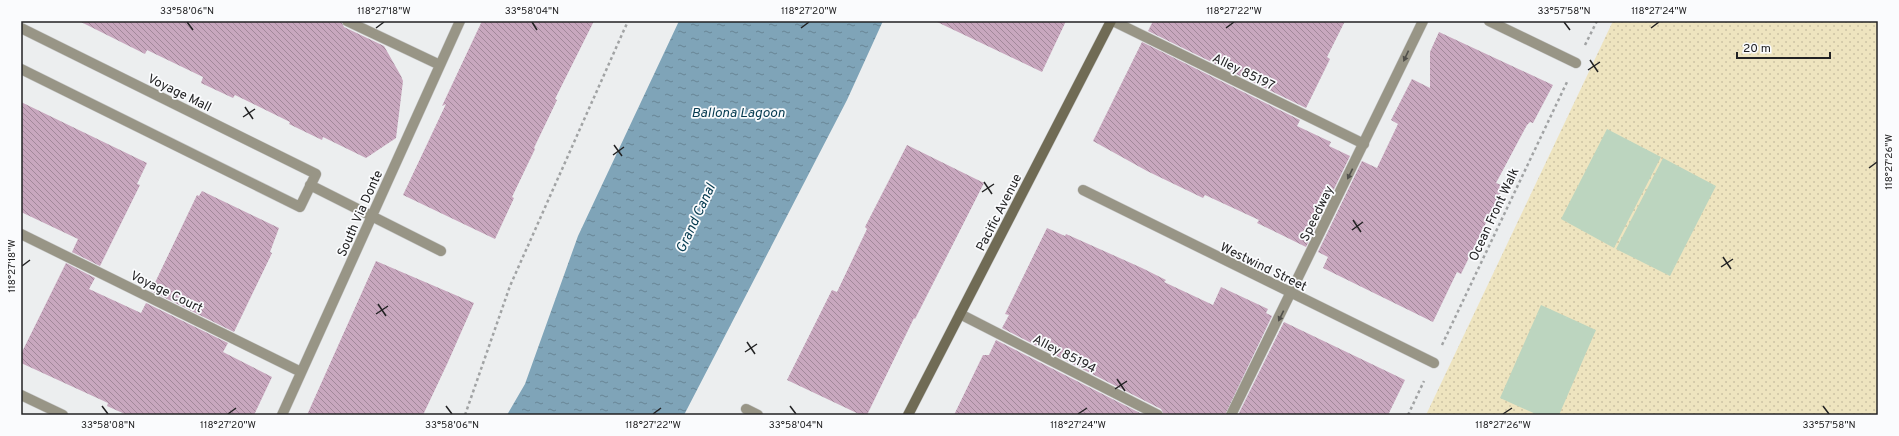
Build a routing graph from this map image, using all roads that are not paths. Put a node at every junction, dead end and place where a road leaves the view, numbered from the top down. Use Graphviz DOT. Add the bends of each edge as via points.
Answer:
graph roads {
  1 [pos="347,21"];
  2 [pos="460,21"];
  3 [pos="1112,21"];
  4 [pos="1423,21"];
  5 [pos="1489,21"];
  6 [pos="21,28"];
  7 [pos="1576,63"];
  8 [pos="440,65"];
  9 [pos="21,69"];
  10 [pos="1364,144"];
  11 [pos="310,185"];
  12 [pos="1083,190"];
  13 [pos="371,216"];
  14 [pos="21,234"];
  15 [pos="441,251"];
  16 [pos="1291,294"];
  17 [pos="960,314"];
  18 [pos="1434,363"];
  19 [pos="302,372"];
  20 [pos="21,395"];
  21 [pos="746,409"];
  22 [pos="63,415"];
  23 [pos="282,415"];
  24 [pos="758,415"];
  25 [pos="908,415"];
  26 [pos="1158,415"];
  27 [pos="1231,415"];
  1 -- 8 [label="street"];
  2 -- 8 [label="street, South Via Donte"];
  3 -- 10 [label="street, Alley 85197"];
  3 -- 17 [label="street, Pacific Avenue"];
  4 -- 10 [label="street, Speedway, one-way"];
  5 -- 7 [label="street"];
  6 -- 11 [label="street, Voyage Mall" via="316,174"];
  8 -- 13 [label="street, South Via Donte"];
  9 -- 11 [label="street, Voyage Mall" via="300,207"];
  10 -- 16 [label="street, Speedway, one-way"];
  11 -- 13 [label="street"];
  12 -- 16 [label="street, Westwind Street"];
  13 -- 15 [label="street"];
  13 -- 19 [label="street, South Via Donte"];
  14 -- 19 [label="street, Voyage Court"];
  16 -- 18 [label="street, Westwind Street"];
  16 -- 27 [label="street, Speedway, one-way"];
  17 -- 25 [label="street, Pacific Avenue"];
  17 -- 26 [label="street, Alley 85194"];
  19 -- 23 [label="street, South Via Donte"];
  20 -- 22 [label="street"];
  21 -- 24 [label="street"];
}
